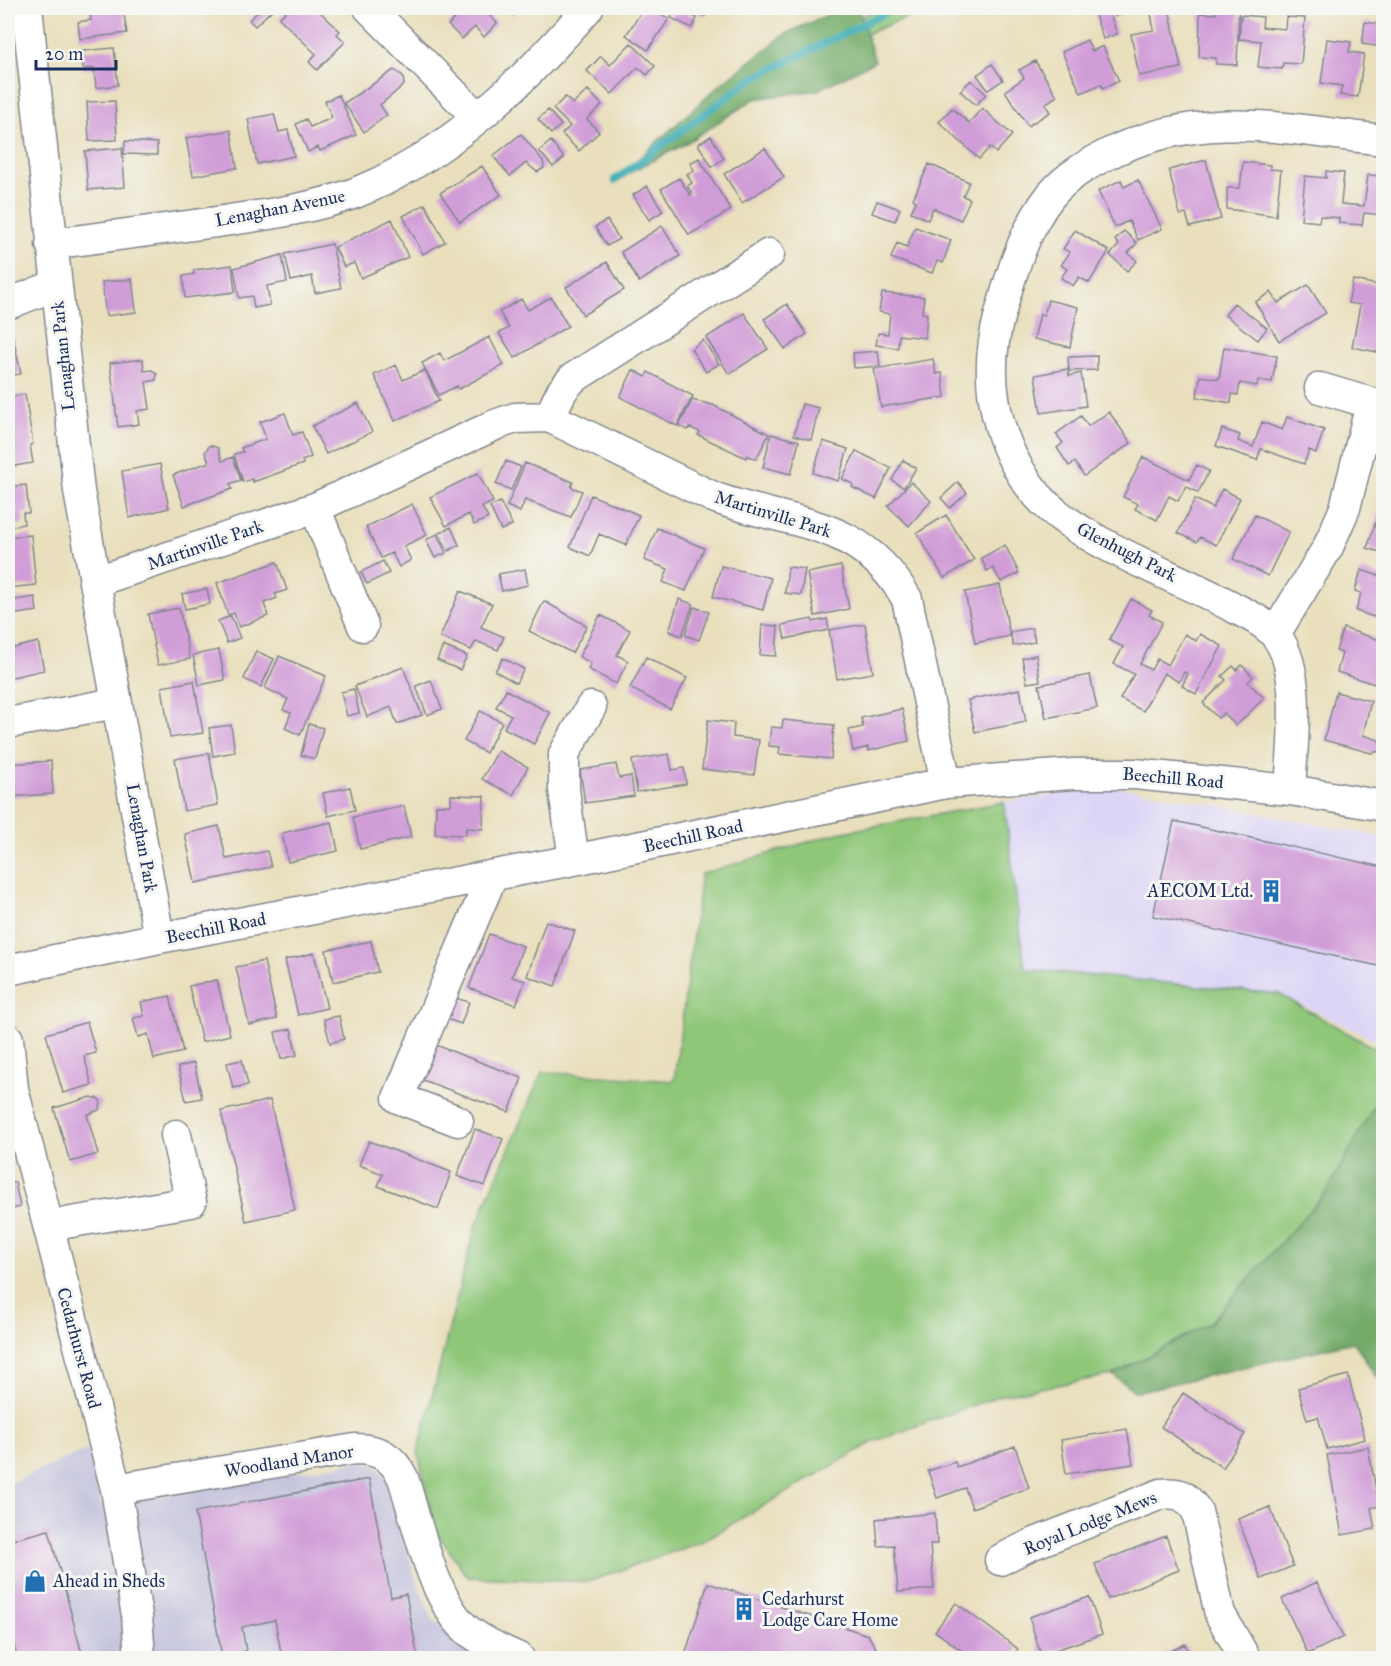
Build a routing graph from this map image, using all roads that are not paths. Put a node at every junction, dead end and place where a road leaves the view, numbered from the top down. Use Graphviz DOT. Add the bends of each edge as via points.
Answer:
graph roads {
  1 [pos="27,8"];
  2 [pos="369,8"];
  3 [pos="588,8"];
  4 [pos="476,116"];
  5 [pos="1383,140"];
  6 [pos="51,244"];
  7 [pos="769,254"];
  8 [pos="56,285"];
  9 [pos="8,304"];
  10 [pos="1320,388"];
  11 [pos="1377,406"];
  12 [pos="549,417"];
  13 [pos="315,508"];
  14 [pos="94,582"];
  15 [pos="363,626"];
  16 [pos="1275,634"];
  17 [pos="116,703"];
  18 [pos="591,707"];
  19 [pos="8,723"];
  20 [pos="946,783"];
  21 [pos="1290,790"];
  22 [pos="1383,806"];
  23 [pos="574,860"];
  24 [pos="492,876"];
  25 [pos="159,938"];
  26 [pos="8,970"];
  27 [pos="8,1039"];
  28 [pos="10,1089"];
  29 [pos="458,1121"];
  30 [pos="176,1135"];
  31 [pos="48,1226"];
  32 [pos="116,1489"];
  33 [pos="1000,1560"];
  34 [pos="140,1659"];
  35 [pos="519,1659"];
  36 [pos="1245,1659"];
  1 -- 6 [label="street, Lenaghan Park"];
  2 -- 4 [label="street"];
  3 -- 4 [label="street, Lenaghan Avenue" via="524,76"];
  4 -- 6 [label="street, Lenaghan Avenue" via="397,174 354,193 244,218"];
  5 -- 16 [label="street, Glenhugh Park" via="1213,124 1169,132 1094,161 1069,177 1035,221 1009,281 995,330 994,407 1003,438 1019,470 1040,498 1095,538 1196,586"];
  6 -- 8 [label="street, Lenaghan Park"];
  7 -- 12 [label="street" via="572,379 561,391"];
  8 -- 9 [label="street"];
  8 -- 14 [label="street, Lenaghan Park" via="77,480"];
  10 -- 11 [label="street"];
  11 -- 16 [label="street" via="1345,508 1328,547"];
  12 -- 13 [label="street, Martinville Park" via="515,418 495,425"];
  12 -- 20 [label="street, Martinville Park" via="713,497 830,530 876,557 907,599"];
  13 -- 14 [label="street, Martinville Park"];
  13 -- 15 [label="street"];
  14 -- 17 [label="street, Lenaghan Park"];
  16 -- 21 [label="street" via="1287,658 1293,701"];
  17 -- 19 [label="street"];
  17 -- 25 [label="street, Lenaghan Park"];
  18 -- 23 [label="street" via="564,754 564,790"];
  20 -- 21 [label="street, Beechill Road" via="1135,774"];
  20 -- 23 [label="street, Beechill Road"];
  21 -- 22 [label="street, Beechill Road"];
  23 -- 24 [label="street, Beechill Road"];
  24 -- 25 [label="street, Beechill Road"];
  24 -- 29 [label="street" via="398,1098"];
  25 -- 26 [label="street, Beechill Road"];
  27 -- 28 [label="street, Cedarhurst Road"];
  28 -- 31 [label="street, Cedarhurst Road"];
  30 -- 31 [label="street" via="191,1202"];
  31 -- 32 [label="street, Cedarhurst Road"];
  32 -- 34 [label="street, Cedarhurst Road"];
  32 -- 35 [label="street, Woodland Manor" via="372,1449 386,1455 403,1478 439,1591 453,1616 468,1631"];
  33 -- 36 [label="street, Royal Lodge Mews" via="1161,1494 1177,1492 1197,1511 1220,1614"];
}
